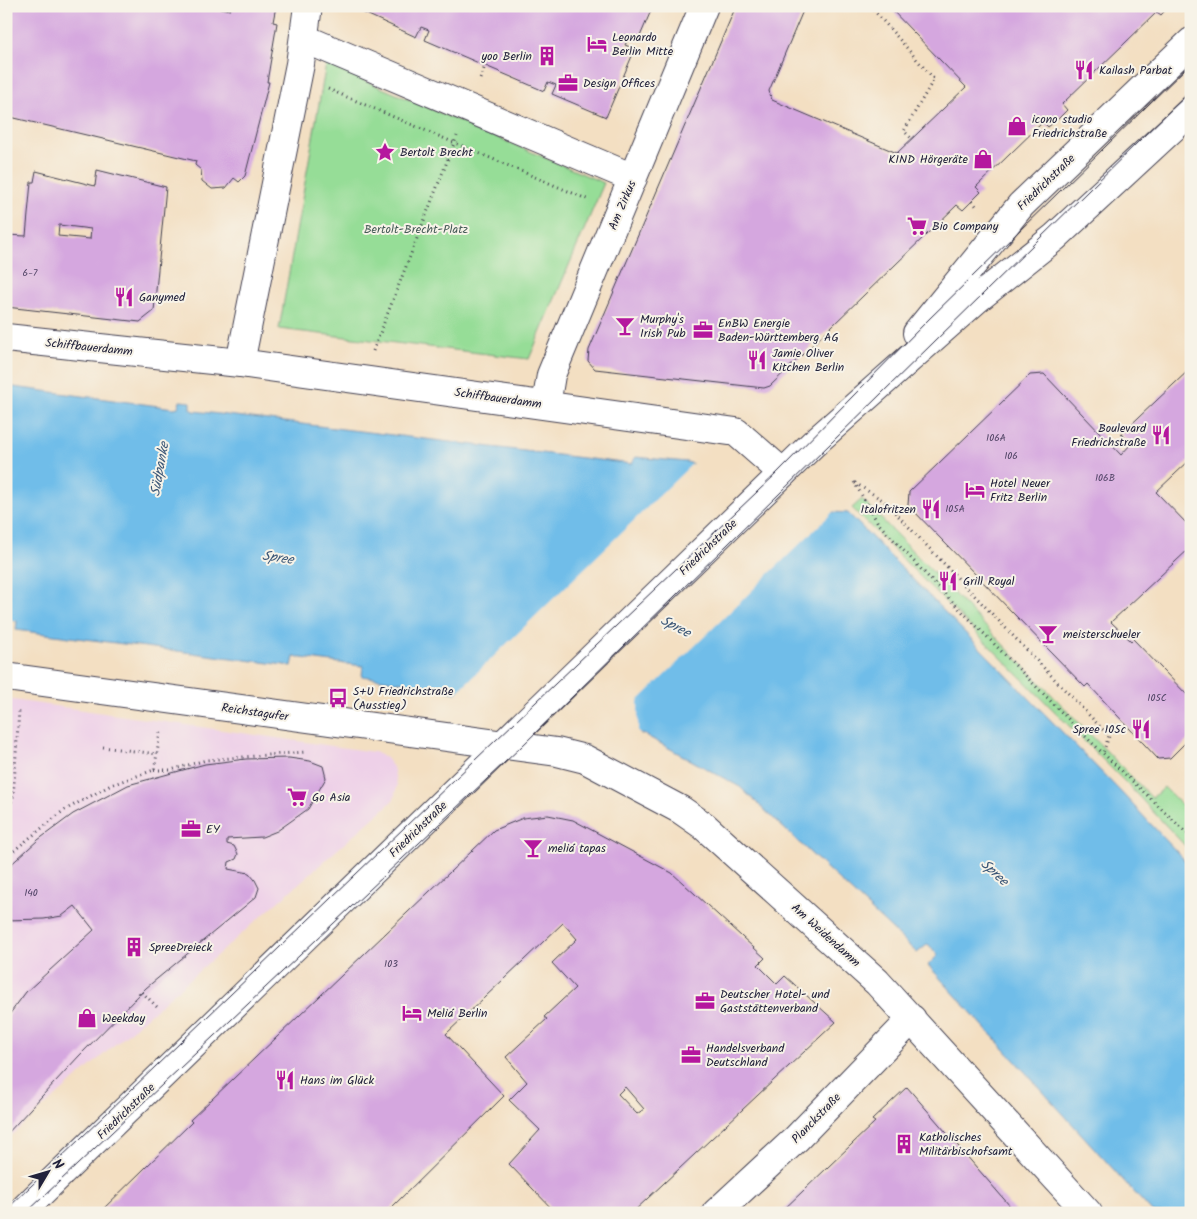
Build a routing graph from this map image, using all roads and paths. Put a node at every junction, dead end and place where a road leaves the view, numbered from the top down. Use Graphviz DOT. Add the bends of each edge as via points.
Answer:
graph roads {
  1 [pos="308,6"];
  2 [pos="704,6"];
  3 [pos="870,6"];
  4 [pos="305,39"];
  5 [pos="1191,42"];
  6 [pos="322,87"];
  7 [pos="1189,116"];
  8 [pos="912,139"];
  9 [pos="455,141"];
  10 [pos="633,178"];
  11 [pos="972,201"];
  12 [pos="598,204"];
  13 [pos="978,208"];
  14 [pos="6,338"];
  15 [pos="372,352"];
  16 [pos="240,363"];
  17 [pos="546,405"];
  18 [pos="814,444"];
  19 [pos="782,474"];
  20 [pos="6,677"];
  21 [pos="19,711"];
  22 [pos="160,731"];
  23 [pos="505,745"];
  24 [pos="103,747"];
  25 [pos="305,752"];
  26 [pos="1103,753"];
  27 [pos="157,754"];
  28 [pos="154,770"];
  29 [pos="6,798"];
  30 [pos="13,798"];
  31 [pos="6,816"];
  32 [pos="1191,838"];
  33 [pos="6,857"];
  34 [pos="139,994"];
  35 [pos="158,1008"];
  36 [pos="912,1019"];
  37 [pos="20,1213"];
  38 [pos="716,1213"];
  39 [pos="1088,1213"];
  1 -- 4 [label="street"];
  2 -- 10 [label="street, Am Zirkus"];
  3 -- 8 [label="path" via="934,79 904,131"];
  4 -- 10 [label="street"];
  4 -- 16 [label="street"];
  5 -- 18 [label="street, Friedrichstraße" via="1021,205 930,319"];
  6 -- 9 [label="path"];
  7 -- 18 [label="street, Friedrichstraße" via="1055,237 977,299"];
  9 -- 12 [label="path"];
  9 -- 15 [label="path"];
  10 -- 17 [label="street, Am Zirkus" via="551,375"];
  11 -- 13 [label="path"];
  14 -- 16 [label="street, Schiffbauerdamm"];
  16 -- 17 [label="street, Schiffbauerdamm"];
  17 -- 19 [label="street, Schiffbauerdamm" via="736,432"];
  18 -- 19 [label="street, Friedrichstraße"];
  19 -- 23 [label="street, Friedrichstraße"];
  20 -- 23 [label="street, Reichstagufer"];
  21 -- 30 [label="path"];
  22 -- 27 [label="path"];
  23 -- 36 [label="street, Am Weidendamm" via="585,759 694,818 844,951"];
  23 -- 37 [label="street, Friedrichstraße"];
  24 -- 27 [label="path"];
  25 -- 28 [label="path" via="206,760 171,770"];
  26 -- 26 [label="path" via="1109,736 884,501 854,482 878,523"];
  26 -- 32 [label="path"];
  27 -- 28 [label="path"];
  28 -- 33 [label="path" via="111,785 63,811"];
  29 -- 30 [label="path"];
  30 -- 31 [label="path"];
  34 -- 35 [label="path" via="142,991"];
  36 -- 38 [label="street, Planckstraße" via="796,1139"];
  36 -- 39 [label="street, Am Weidendamm"];
}
